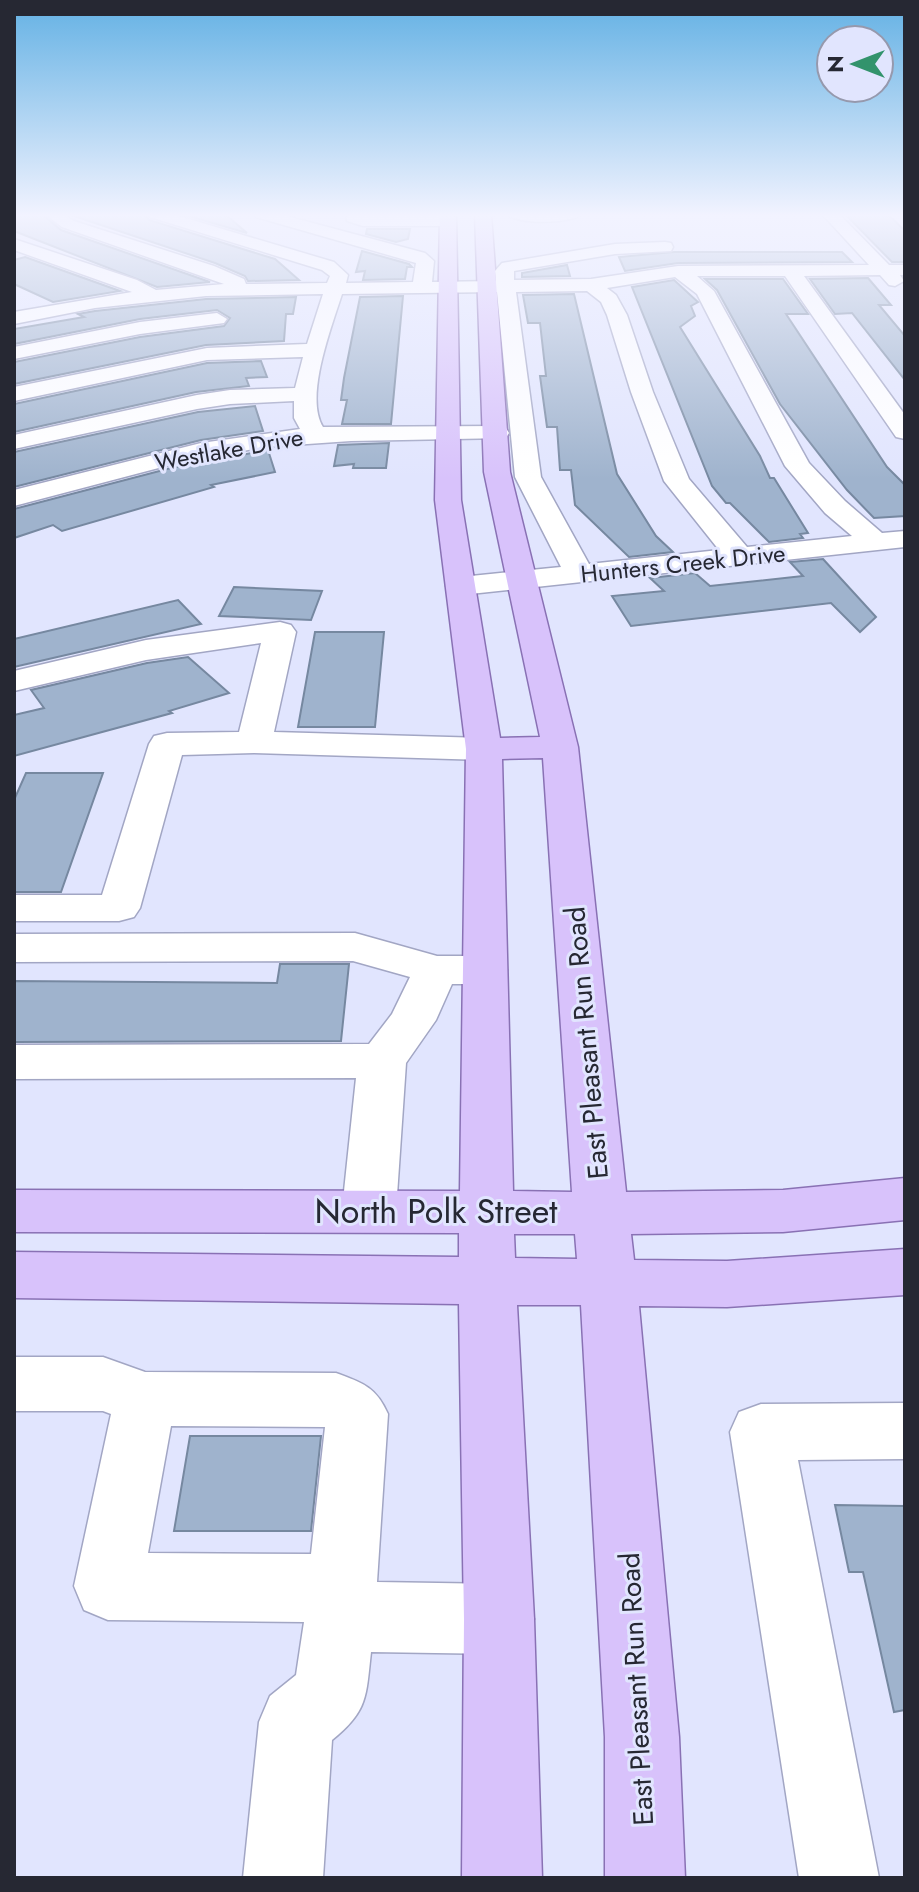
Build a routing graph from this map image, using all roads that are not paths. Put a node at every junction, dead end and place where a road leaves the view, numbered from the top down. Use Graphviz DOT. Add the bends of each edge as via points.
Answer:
graph roads {
  1 [pos="40,302"];
  2 [pos="106,302"];
  3 [pos="331,302"];
  4 [pos="448,302"];
  5 [pos="497,302"];
  6 [pos="499,302"];
  7 [pos="611,302"];
  8 [pos="711,302"];
  9 [pos="813,302"];
  10 [pos="58,309"];
  11 [pos="327,315"];
  12 [pos="297,316"];
  13 [pos="14,318"];
  14 [pos="240,318"];
  15 [pos="316,350"];
  16 [pos="14,353"];
  17 [pos="14,394"];
  18 [pos="306,394"];
  19 [pos="905,432"];
  20 [pos="448,433"];
  21 [pos="497,433"];
  22 [pos="315,434"];
  23 [pos="14,442"];
  24 [pos="14,498"];
  25 [pos="905,539"];
  26 [pos="875,542"];
  27 [pos="741,558"];
  28 [pos="580,575"];
  29 [pos="520,582"];
  30 [pos="461,586"];
  31 [pos="14,681"];
  32 [pos="254,742"];
  33 [pos="560,747"];
  34 [pos="484,749"];
  35 [pos="14,908"];
  36 [pos="14,948"];
  37 [pos="436,970"];
  38 [pos="485,970"];
  39 [pos="382,1061"];
  40 [pos="17,1070"];
  41 [pos="905,1199"];
  42 [pos="369,1210"];
  43 [pos="14,1211"];
  44 [pos="487,1211"];
  45 [pos="601,1212"];
  46 [pos="905,1272"];
  47 [pos="14,1275"];
  48 [pos="487,1281"];
  49 [pos="608,1282"];
  50 [pos="14,1384"];
  51 [pos="145,1399"];
  52 [pos="905,1431"];
  53 [pos="341,1602"];
  54 [pos="499,1619"];
  55 [pos="283,1878"];
  56 [pos="502,1878"];
  57 [pos="645,1878"];
  58 [pos="839,1878"];
  1 -- 10 [label="street"];
  2 -- 10 [label="street"];
  3 -- 11 [label="street"];
  4 -- 20 [label="main road"];
  5 -- 21 [label="main road, East Pleasant Run Road"];
  6 -- 28 [label="street" via="528,477"];
  7 -- 27 [label="street" via="677,481"];
  8 -- 26 [label="street" via="798,466"];
  9 -- 19 [label="street"];
  10 -- 13 [label="street"];
  11 -- 12 [label="street"];
  11 -- 15 [label="street"];
  14 -- 16 [label="street" via="140,328"];
  15 -- 17 [label="street" via="207,354"];
  15 -- 18 [label="street"];
  18 -- 22 [label="street" via="305,416"];
  18 -- 23 [label="street" via="208,400"];
  20 -- 21 [label="street, Westlake Drive"];
  20 -- 22 [label="street, Westlake Drive"];
  20 -- 30 [label="main road" via="448,500"];
  21 -- 29 [label="main road, East Pleasant Run Road" via="497,472"];
  22 -- 24 [label="street, Westlake Drive" via="231,445"];
  25 -- 26 [label="street, Hunters Creek Drive"];
  26 -- 27 [label="street, Hunters Creek Drive"];
  27 -- 28 [label="street, Hunters Creek Drive"];
  28 -- 29 [label="street, Hunters Creek Drive"];
  29 -- 30 [label="street, Hunters Creek Drive"];
  29 -- 33 [label="main road, East Pleasant Run Road"];
  30 -- 34 [label="main road"];
  31 -- 32 [label="street" via="214,637 280,632"];
  32 -- 34 [label="street"];
  32 -- 35 [label="street" via="167,744 119,908"];
  33 -- 34 [label="main road"];
  33 -- 45 [label="main road, East Pleasant Run Road"];
  34 -- 38 [label="main road"];
  36 -- 37 [label="street" via="355,947"];
  37 -- 38 [label="street"];
  37 -- 39 [label="street" via="413,1020"];
  38 -- 44 [label="main road"];
  39 -- 40 [label="street"];
  39 -- 42 [label="street"];
  41 -- 45 [label="main road, North Polk Street" via="783,1211"];
  42 -- 43 [label="main road, North Polk Street"];
  42 -- 44 [label="main road, North Polk Street"];
  44 -- 45 [label="main road, North Polk Street"];
  44 -- 48 [label="main road"];
  45 -- 49 [label="main road, East Pleasant Run Road"];
  46 -- 49 [label="main road" via="727,1284"];
  47 -- 48 [label="main road"];
  48 -- 49 [label="main road"];
  48 -- 54 [label="main road"];
  49 -- 57 [label="main road, East Pleasant Run Road" via="642,1737"];
  50 -- 51 [label="street" via="103,1384"];
  51 -- 53 [label="street" via="336,1400 357,1414"];
  51 -- 53 [label="street" via="108,1586"];
  52 -- 58 [label="street" via="761,1432"];
  53 -- 54 [label="street"];
  53 -- 55 [label="street" via="330,1695 296,1722"];
  54 -- 56 [label="main road"];
}
